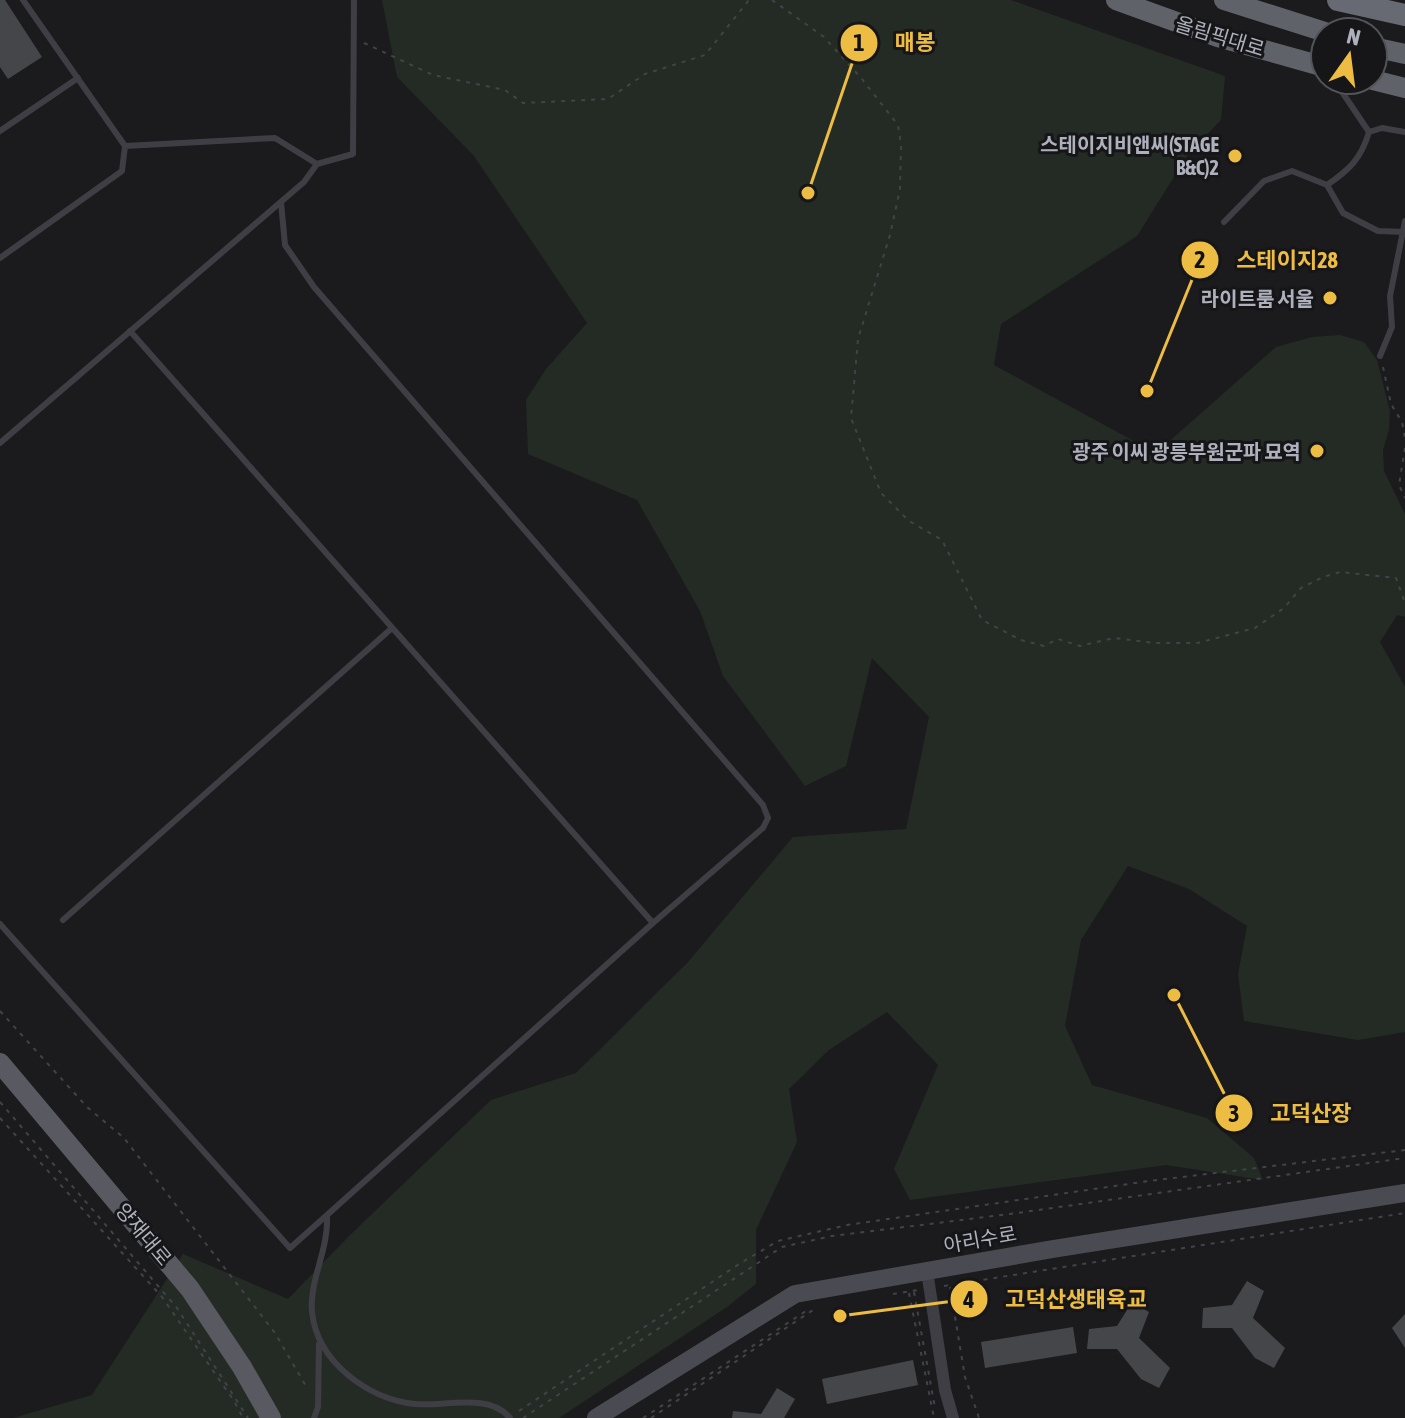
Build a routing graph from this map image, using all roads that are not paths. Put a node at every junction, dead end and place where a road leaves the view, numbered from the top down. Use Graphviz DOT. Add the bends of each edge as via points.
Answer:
graph roads {
  1 [pos="23,0"];
  2 [pos="354,0"];
  3 [pos="1116,0"];
  4 [pos="1224,0"];
  5 [pos="1338,0"];
  6 [pos="1405,15"];
  7 [pos="1309,27"];
  8 [pos="1309,63"];
  9 [pos="78,78"];
  10 [pos="1345,96"];
  11 [pos="0,131"];
  12 [pos="1369,132"];
  13 [pos="1405,132"];
  14 [pos="125,146"];
  15 [pos="317,164"];
  16 [pos="1327,185"];
  17 [pos="281,202"];
  18 [pos="1405,221"];
  19 [pos="1224,222"];
  20 [pos="1404,231"];
  21 [pos="0,258"];
  22 [pos="130,331"];
  23 [pos="1380,356"];
  24 [pos="0,443"];
  25 [pos="392,628"];
  26 [pos="63,920"];
  27 [pos="653,923"];
  28 [pos="0,924"];
  29 [pos="0,1063"];
  30 [pos="1405,1193"];
  31 [pos="327,1215"];
  32 [pos="929,1281"];
  33 [pos="319,1341"];
  34 [pos="271,1418"];
  35 [pos="314,1418"];
  36 [pos="510,1418"];
  37 [pos="596,1418"];
  38 [pos="953,1418"];
  1 -- 9 [label="lane"];
  2 -- 15 [label="lane" via="353,154"];
  3 -- 8 [label="highway, 올림픽대로"];
  4 -- 7 [label="highway, 올림픽대로"];
  5 -- 6 [label="highway"];
  9 -- 11 [label="lane"];
  9 -- 14 [label="lane"];
  10 -- 12 [label="lane"];
  12 -- 13 [label="lane"];
  12 -- 16 [label="lane" via="1352,168"];
  14 -- 15 [label="lane" via="275,138"];
  14 -- 21 [label="lane" via="122,171"];
  15 -- 17 [label="lane"];
  16 -- 19 [label="lane" via="1292,171 1264,181"];
  16 -- 20 [label="lane" via="1343,213 1378,231"];
  17 -- 22 [label="lane"];
  17 -- 27 [label="lane" via="285,245 314,287 763,805 768,818 763,828"];
  18 -- 20 [label="lane"];
  20 -- 23 [label="lane" via="1390,296 1392,327"];
  22 -- 24 [label="lane"];
  22 -- 25 [label="lane"];
  25 -- 26 [label="lane"];
  25 -- 27 [label="lane"];
  27 -- 31 [label="lane"];
  28 -- 31 [label="lane" via="290,1248"];
  29 -- 34 [label="main road, 양재대로" via="190,1289"];
  30 -- 32 [label="main road, 아리수로"];
  31 -- 33 [label="lane" via="312,1309"];
  32 -- 37 [label="main road, 아리수로" via="795,1294"];
  32 -- 38 [label="street"];
  33 -- 35 [label="lane"];
  33 -- 36 [label="lane" via="341,1369 392,1399 494,1406"];
}
